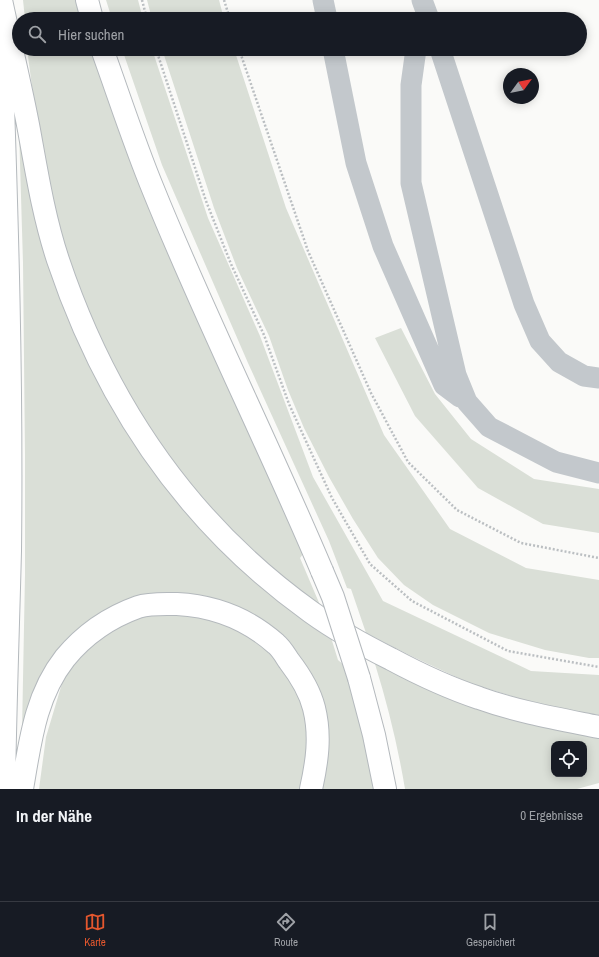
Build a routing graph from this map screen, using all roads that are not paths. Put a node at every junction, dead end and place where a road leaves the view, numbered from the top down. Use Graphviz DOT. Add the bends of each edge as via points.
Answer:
graph roads {
  1 [pos="1,0"];
  2 [pos="87,0"];
  3 [pos="323,0"];
  4 [pos="422,0"];
  5 [pos="90,12"];
  6 [pos="326,12"];
  7 [pos="420,12"];
  8 [pos="426,12"];
  9 [pos="0,23"];
  10 [pos="12,51"];
  11 [pos="13,56"];
  12 [pos="105,56"];
  13 [pos="334,56"];
  14 [pos="415,56"];
  15 [pos="442,56"];
  16 [pos="599,378"];
  17 [pos="467,402"];
  18 [pos="599,473"];
  19 [pos="599,727"];
  20 [pos="4,789"];
  21 [pos="22,789"];
  22 [pos="311,789"];
  23 [pos="385,789"];
  1 -- 10 [label="highway"];
  2 -- 5 [label="highway"];
  3 -- 6 [label="lane"];
  4 -- 7 [label="lane"];
  4 -- 8 [label="lane"];
  9 -- 20 [label="highway" via="10,406 10,551"];
  11 -- 19 [label="highway" via="47,221 67,287 108,381 132,422 176,484 250,562 311,612 340,631 428,678 481,699 543,716"];
  12 -- 23 [label="highway, bridge" via="153,188 191,279 333,597 359,678"];
  13 -- 17 [label="lane" via="356,163 383,246 444,385"];
  14 -- 17 [label="lane" via="411,85 411,183 456,375"];
  15 -- 16 [label="lane" via="524,304 540,341 559,362 584,376"];
  17 -- 18 [label="lane" via="489,428 556,462"];
  21 -- 22 [label="highway" via="33,724 43,697 64,659 86,636 110,620 139,607 166,604 196,605 224,612 253,626 277,645 300,675 314,708 319,740"];
}
